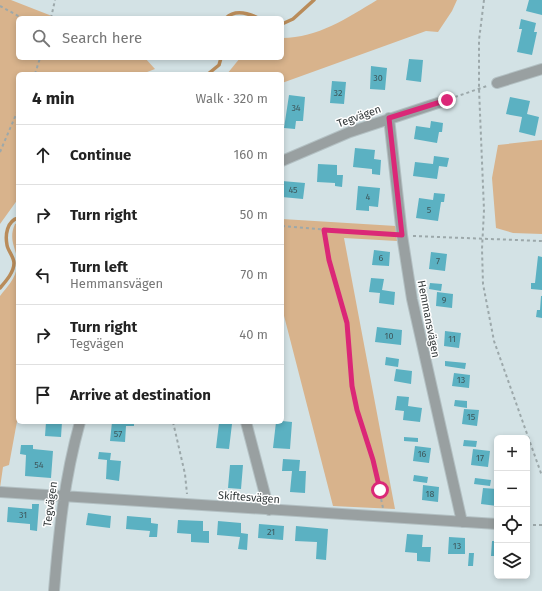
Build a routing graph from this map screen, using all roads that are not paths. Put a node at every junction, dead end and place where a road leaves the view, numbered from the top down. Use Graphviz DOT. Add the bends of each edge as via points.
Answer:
graph roads {
  1 [pos="542,69"];
  2 [pos="496,83"];
  3 [pos="447,100"];
  4 [pos="389,118"];
  5 [pos="284,160"];
  6 [pos="79,424"];
  7 [pos="247,424"];
  8 [pos="0,492"];
  9 [pos="63,496"];
  10 [pos="269,510"];
  11 [pos="462,522"];
  12 [pos="494,524"];
  13 [pos="54,591"];
  1 -- 2 [label="street"];
  3 -- 4 [label="street, Tegvägen"];
  4 -- 5 [label="street, Tegvägen"];
  4 -- 11 [label="street, Hemmansvägen" via="402,235 419,333"];
  6 -- 9 [label="street, Tegvägen"];
  7 -- 10 [label="street"];
  8 -- 9 [label="street, Skiftesvägen"];
  9 -- 10 [label="street, Skiftesvägen"];
  9 -- 13 [label="street, Tegvägen"];
  10 -- 11 [label="street, Skiftesvägen"];
  11 -- 12 [label="street, Skiftesvägen"];
}
